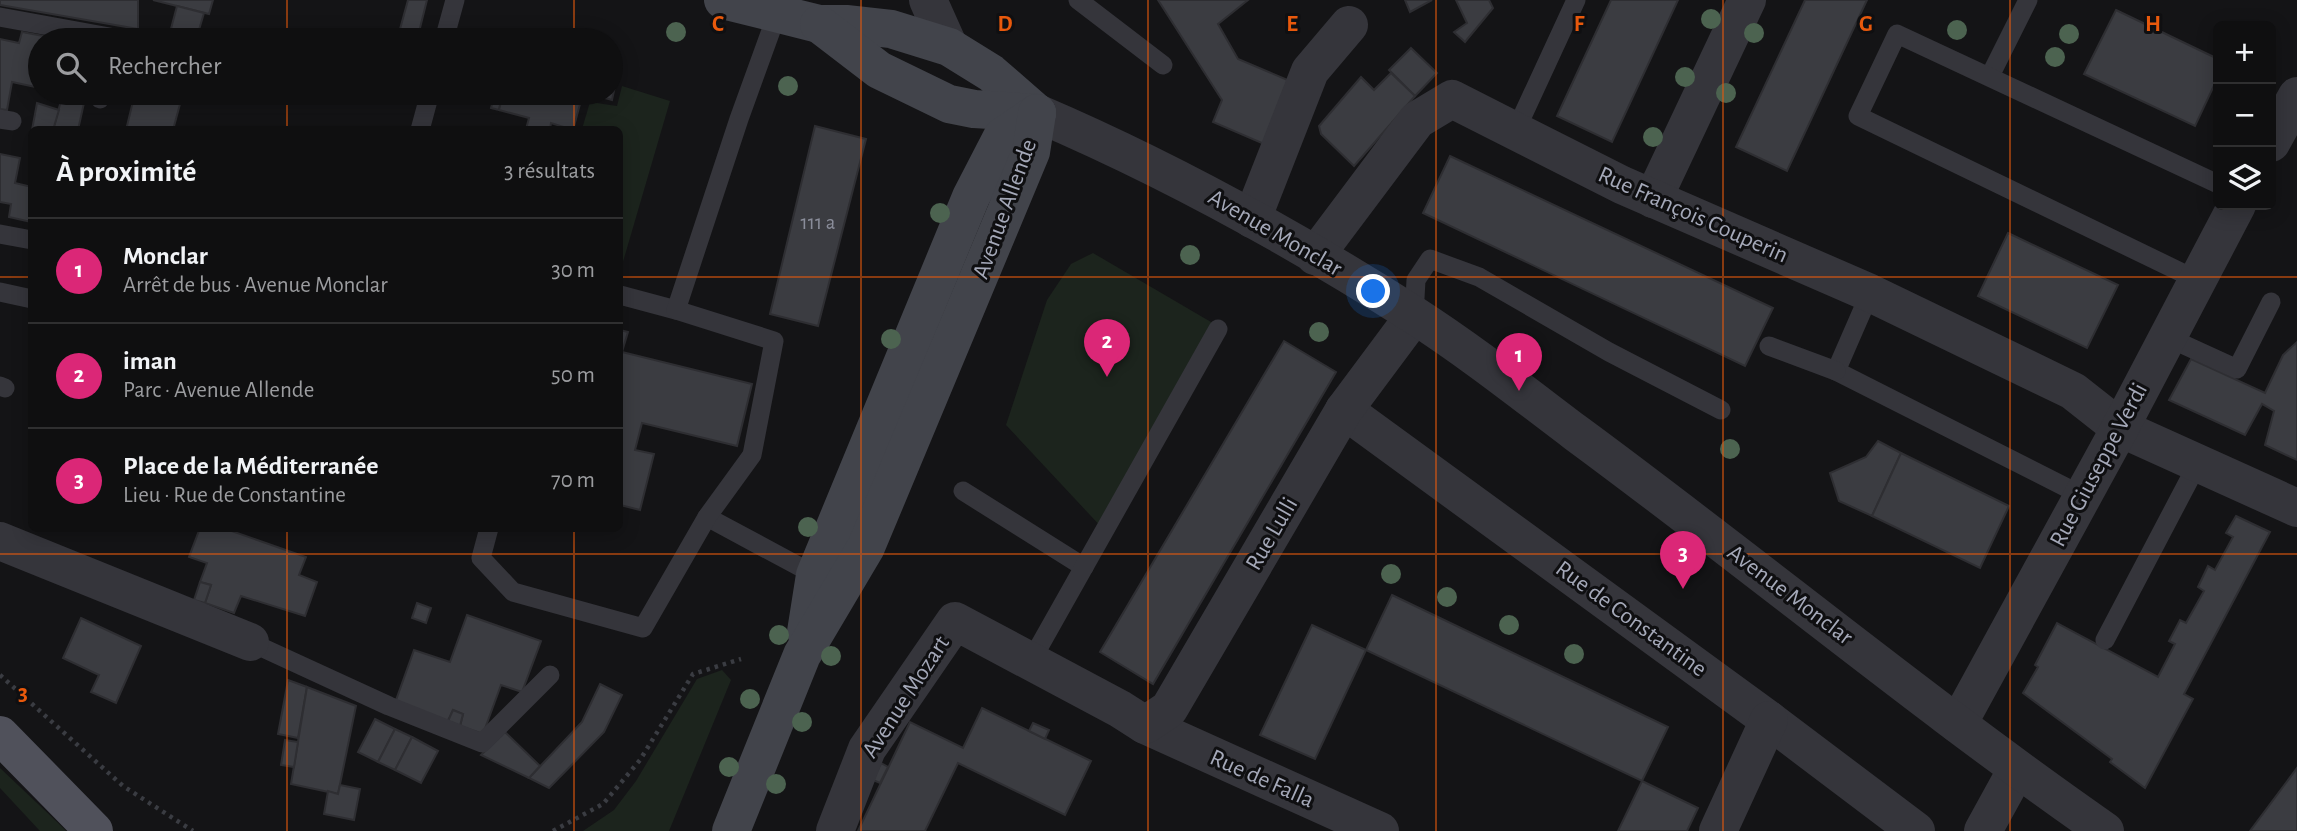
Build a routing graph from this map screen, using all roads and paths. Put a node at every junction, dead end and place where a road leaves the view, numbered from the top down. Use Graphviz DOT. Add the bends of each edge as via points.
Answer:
graph roads {
  1 [pos="455,0"];
  2 [pos="723,0"];
  3 [pos="928,0"];
  4 [pos="1078,0"];
  5 [pos="1576,0"];
  6 [pos="1748,0"];
  7 [pos="2028,0"];
  8 [pos="828,12"];
  9 [pos="777,14"];
  10 [pos="0,17"];
  11 [pos="1349,25"];
  12 [pos="60,28"];
  13 [pos="447,28"];
  14 [pos="948,47"];
  15 [pos="1163,65"];
  16 [pos="1990,76"];
  17 [pos="2297,96"];
  18 [pos="427,105"];
  19 [pos="1037,113"];
  20 [pos="421,126"];
  21 [pos="1515,132"];
  22 [pos="2276,134"];
  23 [pos="2213,182"];
  24 [pos="1653,199"];
  25 [pos="2234,210"];
  26 [pos="1252,219"];
  27 [pos="0,234"];
  28 [pos="28,239"];
  29 [pos="1315,256"];
  30 [pos="2197,280"];
  31 [pos="0,292"];
  32 [pos="1870,293"];
  33 [pos="623,296"];
  34 [pos="28,298"];
  35 [pos="2271,302"];
  36 [pos="676,310"];
  37 [pos="1414,316"];
  38 [pos="1218,329"];
  39 [pos="2167,337"];
  40 [pos="1769,346"];
  41 [pos="1836,370"];
  42 [pos="1344,410"];
  43 [pos="1721,410"];
  44 [pos="2120,428"];
  45 [pos="2198,463"];
  46 [pos="963,491"];
  47 [pos="2083,496"];
  48 [pos="2297,508"];
  49 [pos="707,517"];
  50 [pos="488,532"];
  51 [pos="0,541"];
  52 [pos="1084,568"];
  53 [pos="815,575"];
  54 [pos="2105,640"];
  55 [pos="250,642"];
  56 [pos="802,655"];
  57 [pos="741,659"];
  58 [pos="1031,661"];
  59 [pos="0,675"];
  60 [pos="550,675"];
  61 [pos="1133,717"];
  62 [pos="1769,720"];
  63 [pos="1958,724"];
  64 [pos="0,735"];
  65 [pos="2017,769"];
  66 [pos="94,831"];
  67 [pos="193,831"];
  68 [pos="553,831"];
  69 [pos="731,831"];
  70 [pos="835,831"];
  71 [pos="1380,831"];
  72 [pos="1718,831"];
  73 [pos="1916,831"];
  74 [pos="1983,831"];
  75 [pos="2105,831"];
  1 -- 13 [label="lane"];
  2 -- 9 [label="main road, Avenue Monclar"];
  3 -- 14 [label="street"];
  4 -- 15 [label="lane"];
  5 -- 21 [label="lane"];
  6 -- 24 [label="street"];
  7 -- 16 [label="lane"];
  8 -- 9 [label="main road, Avenue Monclar"];
  8 -- 14 [label="main road, Avenue Monclar" via="846,24 891,29"];
  8 -- 19 [label="main road, Avenue Monclar" via="879,70 949,104"];
  9 -- 36 [label="lane"];
  10 -- 12 [label="lane"];
  11 -- 26 [label="street" via="1310,71"];
  14 -- 19 [label="main road, Avenue Monclar" via="991,73"];
  16 -- 23 [label="lane"];
  16 -- 30 [label="lane" via="1897,34 1858,116"];
  17 -- 22 [label="street"];
  18 -- 20 [label="lane"];
  19 -- 26 [label="street, Avenue Monclar" via="1120,149"];
  19 -- 53 [label="main road, Avenue Allende" via="1002,137 971,197"];
  19 -- 56 [label="main road, Avenue Allende" via="1031,152 866,547"];
  21 -- 24 [label="street, Rue François Couperin"];
  21 -- 29 [label="street, Rue François Couperin" via="1452,99 1417,120"];
  24 -- 32 [label="street, Rue François Couperin"];
  25 -- 30 [label="street, Rue Giuseppe Verdi"];
  26 -- 29 [label="street, Avenue Monclar"];
  27 -- 28 [label="lane"];
  29 -- 37 [label="street, Avenue Monclar"];
  30 -- 39 [label="street, Rue Giuseppe Verdi"];
  31 -- 34 [label="lane"];
  32 -- 41 [label="lane"];
  32 -- 44 [label="street, Rue François Couperin" via="2073,391"];
  33 -- 36 [label="lane"];
  35 -- 39 [label="lane" via="2237,369"];
  36 -- 49 [label="lane" via="774,341 752,455"];
  37 -- 42 [label="street, Rue Lulli"];
  37 -- 43 [label="lane" via="1416,280 1430,259 1479,277"];
  37 -- 63 [label="street, Avenue Monclar" via="1630,472"];
  38 -- 52 [label="lane"];
  39 -- 44 [label="street, Rue Giuseppe Verdi"];
  40 -- 41 [label="lane"];
  41 -- 47 [label="lane"];
  42 -- 61 [label="street, Rue Lulli" via="1169,709"];
  42 -- 62 [label="street, Rue de Constantine"];
  44 -- 45 [label="street, Rue François Couperin"];
  44 -- 47 [label="street, Rue Giuseppe Verdi"];
  45 -- 48 [label="street, Rue François Couperin"];
  45 -- 54 [label="lane"];
  46 -- 52 [label="lane"];
  47 -- 63 [label="street, Rue Giuseppe Verdi"];
  49 -- 50 [label="lane" via="643,628 513,592 481,558"];
  49 -- 53 [label="lane"];
  51 -- 55 [label="street"];
  52 -- 58 [label="lane"];
  53 -- 56 [label="main road, Avenue Allende"];
  55 -- 60 [label="lane" via="482,743"];
  56 -- 69 [label="main road, Avenue Allende"];
  57 -- 68 [label="path" via="693,674 640,761 603,804"];
  58 -- 61 [label="street, Avenue Mozart"];
  58 -- 70 [label="street, Avenue Mozart" via="955,621 867,749"];
  59 -- 67 [label="path" via="123,786"];
  61 -- 71 [label="street, Rue de Falla"];
  62 -- 72 [label="street"];
  62 -- 73 [label="street, Rue de Constantine"];
  63 -- 65 [label="street, Avenue Monclar"];
  64 -- 66 [label="main road"];
  65 -- 74 [label="street"];
  65 -- 75 [label="street, Avenue Monclar"];
}
